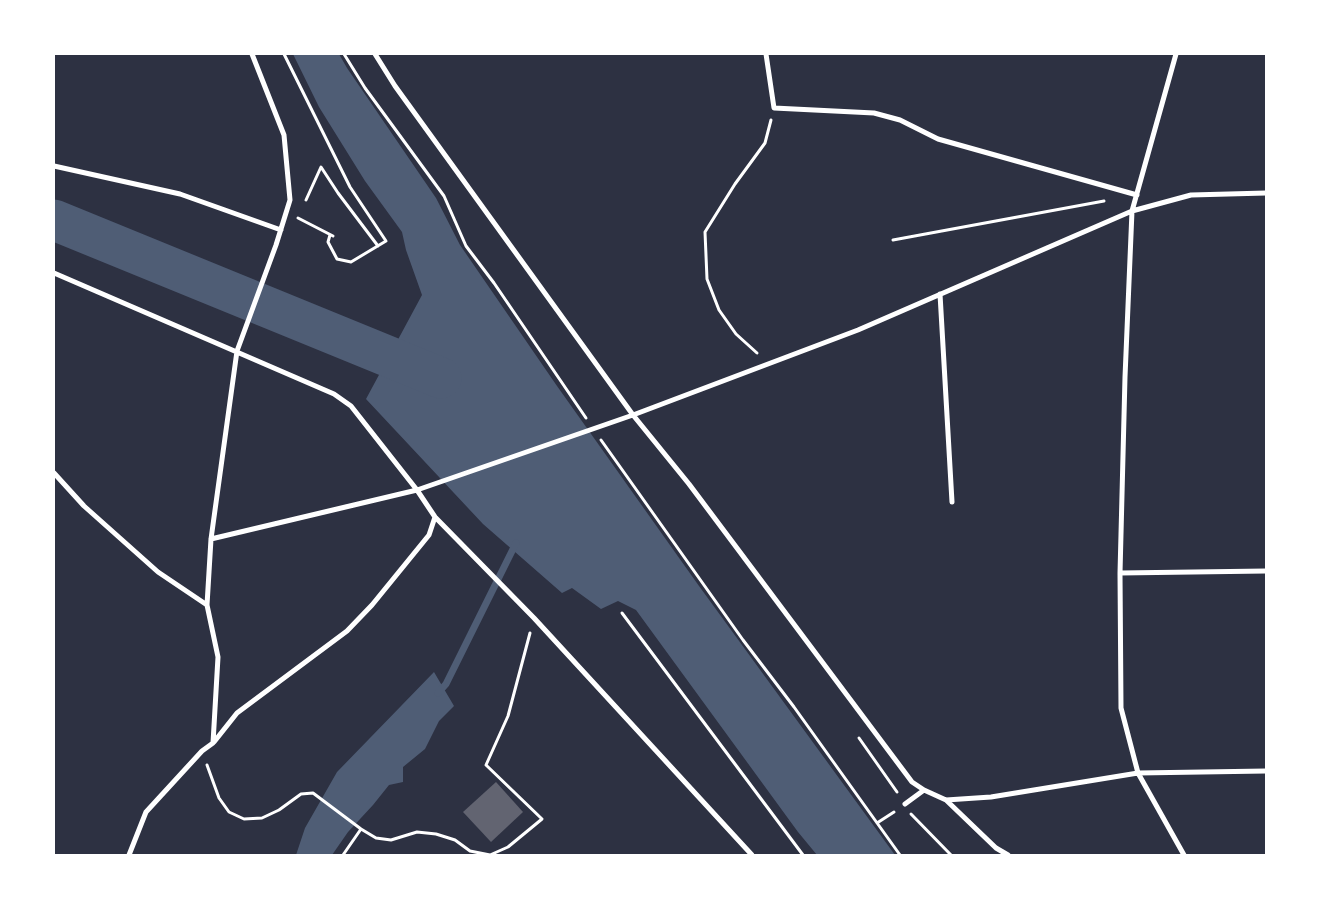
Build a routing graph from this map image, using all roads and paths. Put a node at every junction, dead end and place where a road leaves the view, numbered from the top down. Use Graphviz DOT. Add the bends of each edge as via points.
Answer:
graph roads {
  1 [pos="252,54"];
  2 [pos="284,54"];
  3 [pos="344,54"];
  4 [pos="375,54"];
  5 [pos="766,54"];
  6 [pos="1176,54"];
  7 [pos="774,108"];
  8 [pos="54,166"];
  9 [pos="1266,193"];
  10 [pos="1137,195"];
  11 [pos="306,200"];
  12 [pos="1108,200"];
  13 [pos="1132,211"];
  14 [pos="286,212"];
  15 [pos="281,230"];
  16 [pos="893,240"];
  17 [pos="378,246"];
  18 [pos="54,272"];
  19 [pos="940,294"];
  20 [pos="237,351"];
  21 [pos="776,360"];
  22 [pos="632,415"];
  23 [pos="587,419"];
  24 [pos="598,435"];
  25 [pos="54,473"];
  26 [pos="416,490"];
  27 [pos="952,502"];
  28 [pos="436,517"];
  29 [pos="211,540"];
  30 [pos="1266,571"];
  31 [pos="1120,573"];
  32 [pos="207,605"];
  33 [pos="622,613"];
  34 [pos="534,618"];
  35 [pos="213,743"];
  36 [pos="202,751"];
  37 [pos="1266,771"];
  38 [pos="1138,773"];
  39 [pos="924,790"];
  40 [pos="946,800"];
  41 [pos="905,804"];
  42 [pos="877,823"];
  43 [pos="361,829"];
  44 [pos="129,855"];
  45 [pos="343,855"];
  46 [pos="752,855"];
  47 [pos="803,855"];
  48 [pos="900,855"];
  49 [pos="1008,855"];
  50 [pos="1184,855"];
  1 -- 14 [label="street" via="284,135 290,200"];
  2 -- 17 [label="path" via="350,187 386,241"];
  3 -- 23 [label="path" via="444,196 466,246"];
  4 -- 22 [label="street"];
  5 -- 7 [label="street"];
  6 -- 10 [label="street"];
  7 -- 10 [label="street" via="874,113 900,120 938,139"];
  7 -- 21 [label="path" via="764,143 705,232 707,279 719,310 754,352"];
  8 -- 15 [label="street" via="180,194"];
  9 -- 13 [label="street" via="1191,194"];
  10 -- 13 [label="street"];
  11 -- 17 [label="path" via="321,167"];
  12 -- 16 [label="path"];
  13 -- 19 [label="street"];
  13 -- 31 [label="street"];
  14 -- 15 [label="street"];
  14 -- 17 [label="path" via="332,235 328,242 336,259 351,262"];
  15 -- 20 [label="street"];
  18 -- 20 [label="street"];
  19 -- 21 [label="street" via="858,330"];
  19 -- 27 [label="street"];
  20 -- 26 [label="street" via="334,394 351,406"];
  20 -- 29 [label="street"];
  21 -- 22 [label="street"];
  22 -- 26 [label="street"];
  22 -- 39 [label="street" via="689,484 912,782"];
  24 -- 42 [label="path"];
  25 -- 32 [label="street" via="84,506 158,572"];
  26 -- 28 [label="street"];
  26 -- 29 [label="street"];
  28 -- 34 [label="street"];
  28 -- 35 [label="street" via="429,535 347,632 237,713"];
  29 -- 32 [label="street"];
  30 -- 31 [label="street"];
  31 -- 38 [label="street" via="1121,708"];
  32 -- 35 [label="street" via="218,657"];
  33 -- 47 [label="path"];
  34 -- 43 [label="path" via="508,716 486,765 542,819 508,847 490,855 470,851 455,840 436,834 416,832 390,840 376,838"];
  34 -- 46 [label="street"];
  35 -- 36 [label="street"];
  36 -- 43 [label="path" via="219,798 229,812 244,819 262,818 301,794 313,794"];
  36 -- 44 [label="street" via="146,812"];
  37 -- 38 [label="street"];
  38 -- 40 [label="street" via="991,797"];
  38 -- 50 [label="street"];
  39 -- 40 [label="street"];
  39 -- 41 [label="street"];
  40 -- 49 [label="street" via="996,848"];
  41 -- 42 [label="path"];
  42 -- 48 [label="path"];
  43 -- 45 [label="path"];
}
